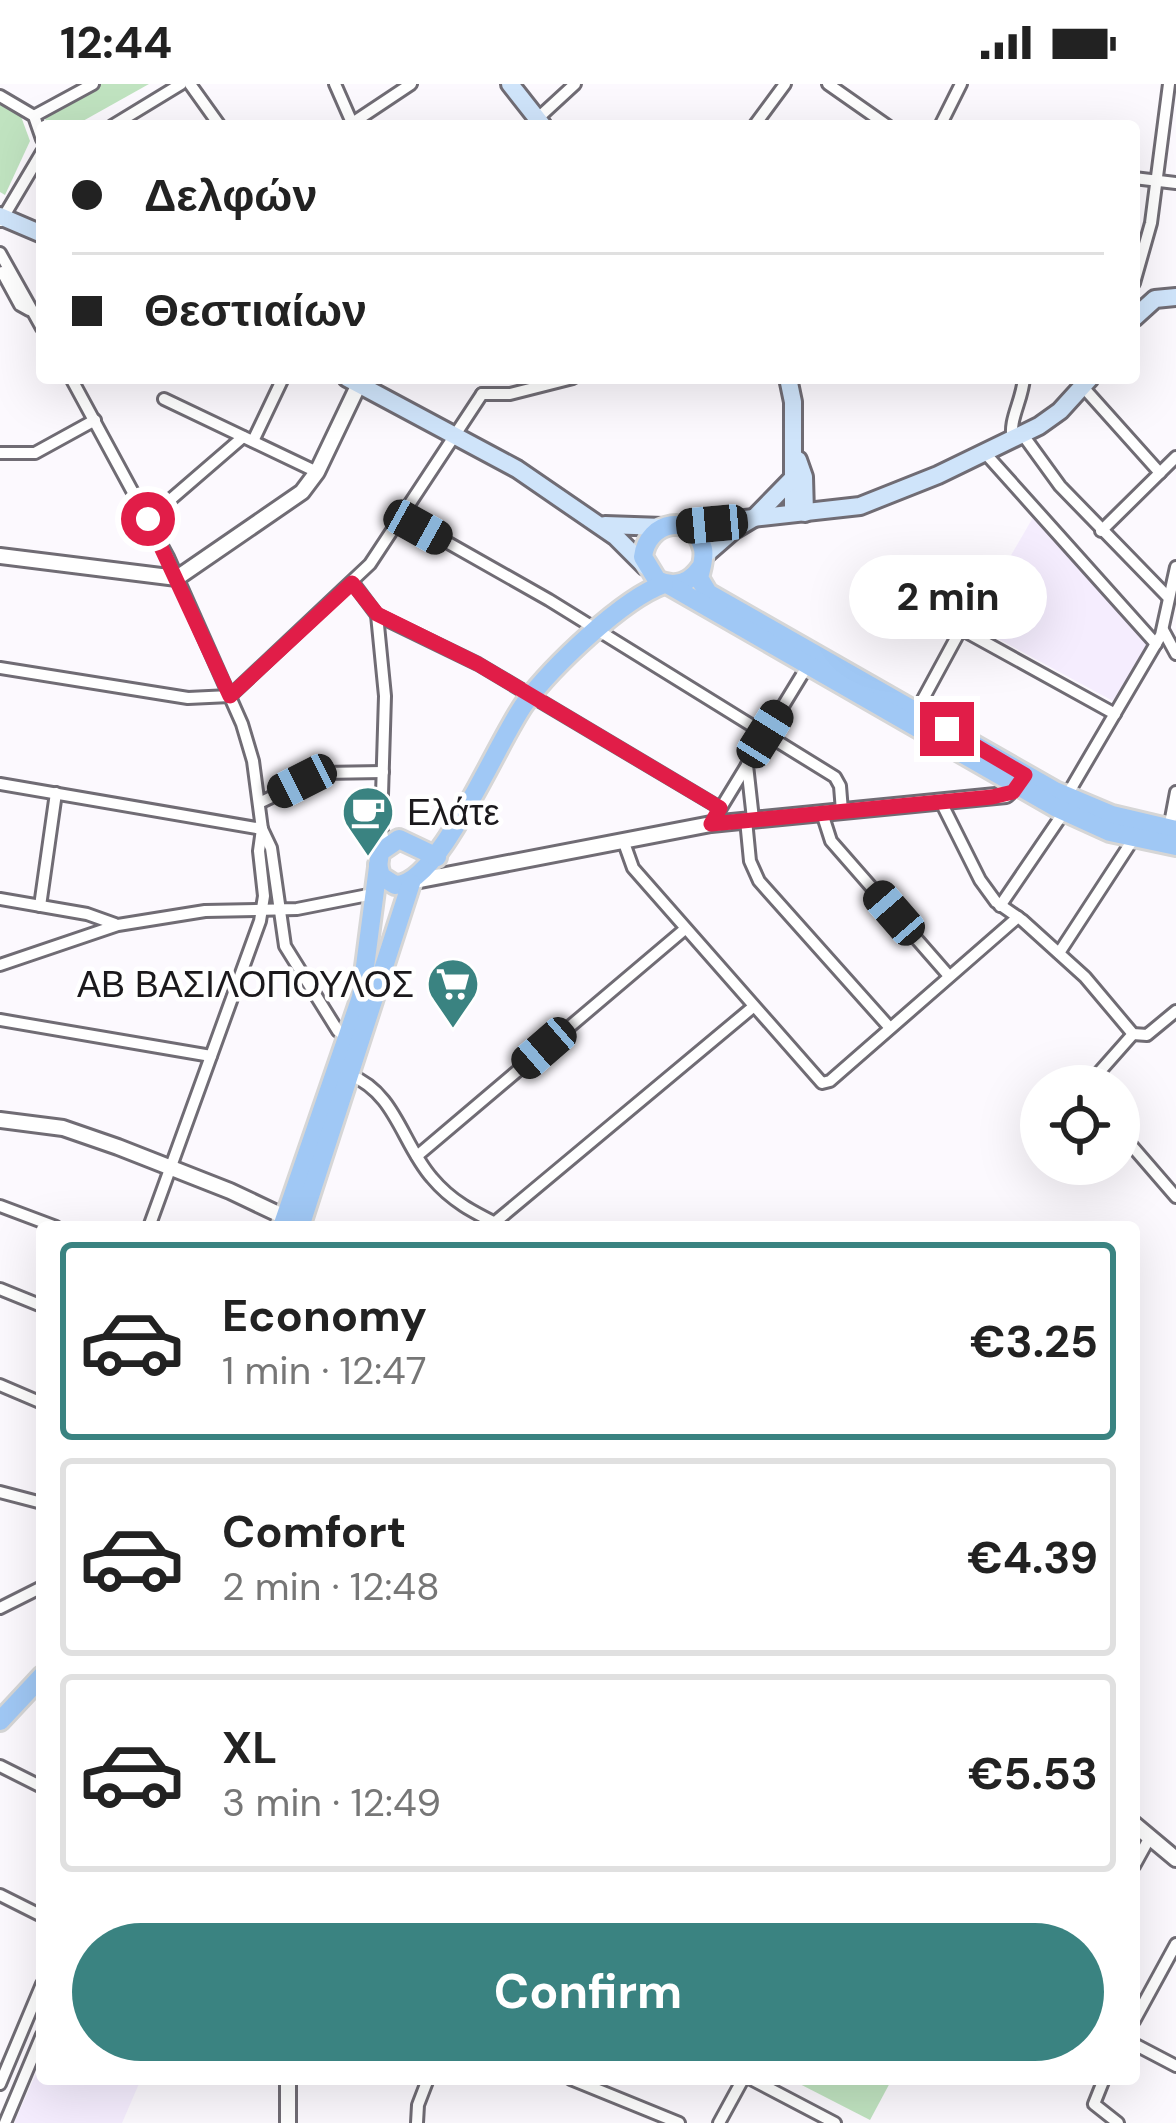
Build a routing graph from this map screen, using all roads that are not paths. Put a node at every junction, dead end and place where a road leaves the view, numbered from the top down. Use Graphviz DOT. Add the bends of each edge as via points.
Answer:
graph roads {
  1 [pos="93,84"];
  2 [pos="186,84"];
  3 [pos="335,84"];
  4 [pos="411,84"];
  5 [pos="510,84"];
  6 [pos="575,84"];
  7 [pos="785,84"];
  8 [pos="828,84"];
  9 [pos="961,84"];
  10 [pos="1169,84"];
  11 [pos="0,96"];
  12 [pos="34,116"];
  13 [pos="123,120"];
  14 [pos="215,120"];
  15 [pos="349,120"];
  16 [pos="358,120"];
  17 [pos="538,120"];
  18 [pos="542,120"];
  19 [pos="758,120"];
  20 [pos="879,120"];
  21 [pos="943,120"];
  22 [pos="36,122"];
  23 [pos="36,162"];
  24 [pos="1140,179"];
  25 [pos="1156,181"];
  26 [pos="1176,183"];
  27 [pos="2,218"];
  28 [pos="36,232"];
  29 [pos="0,253"];
  30 [pos="1140,263"];
  31 [pos="0,268"];
  32 [pos="1176,297"];
  33 [pos="1143,299"];
  34 [pos="32,310"];
  35 [pos="36,317"];
  36 [pos="74,384"];
  37 [pos="280,384"];
  38 [pos="352,384"];
  39 [pos="359,384"];
  40 [pos="479,384"];
  41 [pos="549,384"];
  42 [pos="789,384"];
  43 [pos="1023,384"];
  44 [pos="1085,384"];
  45 [pos="1087,384"];
  46 [pos="482,394"];
  47 [pos="164,399"];
  48 [pos="95,420"];
  49 [pos="457,434"];
  50 [pos="1018,438"];
  51 [pos="248,439"];
  52 [pos="794,448"];
  53 [pos="0,453"];
  54 [pos="985,453"];
  55 [pos="1176,457"];
  56 [pos="317,472"];
  57 [pos="1160,472"];
  58 [pos="792,479"];
  59 [pos="799,513"];
  60 [pos="754,518"];
  61 [pos="148,519"];
  62 [pos="397,520"];
  63 [pos="598,524"];
  64 [pos="672,526"];
  65 [pos="1101,531"];
  66 [pos="0,556"];
  67 [pos="702,562"];
  68 [pos="1176,567"];
  69 [pos="657,577"];
  70 [pos="177,578"];
  71 [pos="352,583"];
  72 [pos="1167,596"];
  73 [pos="377,614"];
  74 [pos="1163,630"];
  75 [pos="596,631"];
  76 [pos="1156,644"];
  77 [pos="1176,654"];
  78 [pos="808,665"];
  79 [pos="0,668"];
  80 [pos="230,696"];
  81 [pos="530,698"];
  82 [pos="916,712"];
  83 [pos="1115,714"];
  84 [pos="765,734"];
  85 [pos="747,765"];
  86 [pos="383,772"];
  87 [pos="1021,781"];
  88 [pos="0,784"];
  89 [pos="1176,792"];
  90 [pos="56,793"];
  91 [pos="259,802"];
  92 [pos="941,802"];
  93 [pos="1065,804"];
  94 [pos="720,808"];
  95 [pos="842,811"];
  96 [pos="822,813"];
  97 [pos="750,819"];
  98 [pos="711,824"];
  99 [pos="262,829"];
  100 [pos="1174,835"];
  101 [pos="1134,838"];
  102 [pos="623,840"];
  103 [pos="414,843"];
  104 [pos="381,853"];
  105 [pos="437,856"];
  106 [pos="483,870"];
  107 [pos="416,879"];
  108 [pos="373,894"];
  109 [pos="0,899"];
  110 [pos="403,905"];
  111 [pos="40,906"];
  112 [pos="1000,906"];
  113 [pos="263,909"];
  114 [pos="279,910"];
  115 [pos="1018,917"];
  116 [pos="118,925"];
  117 [pos="685,929"];
  118 [pos="256,934"];
  119 [pos="282,934"];
  120 [pos="1059,953"];
  121 [pos="0,964"];
  122 [pos="949,976"];
  123 [pos="753,1007"];
  124 [pos="1174,1017"];
  125 [pos="0,1019"];
  126 [pos="890,1028"];
  127 [pos="1133,1034"];
  128 [pos="353,1041"];
  129 [pos="211,1056"];
  130 [pos="1106,1065"];
  131 [pos="343,1073"];
  132 [pos="0,1120"];
  133 [pos="1140,1155"];
  134 [pos="417,1156"];
  135 [pos="173,1170"];
  136 [pos="1176,1197"];
  137 [pos="0,1207"];
  138 [pos="39,1221"];
  139 [pos="152,1221"];
  140 [pos="286,1221"];
  141 [pos="295,1221"];
  142 [pos="491,1221"];
  143 [pos="503,1221"];
  144 [pos="0,1289"];
  145 [pos="36,1304"];
  146 [pos="0,1385"];
  147 [pos="36,1400"];
  148 [pos="0,1492"];
  149 [pos="36,1501"];
  150 [pos="36,1590"];
  151 [pos="0,1608"];
  152 [pos="36,1682"];
  153 [pos="0,1721"];
  154 [pos="0,1766"];
  155 [pos="36,1783"];
  156 [pos="1140,1829"];
  157 [pos="1150,1838"];
  158 [pos="1140,1856"];
  159 [pos="1176,1859"];
  160 [pos="0,1894"];
  161 [pos="36,1913"];
  162 [pos="1176,1944"];
  163 [pos="36,1995"];
  164 [pos="1140,2010"];
  165 [pos="1140,2047"];
  166 [pos="36,2050"];
  167 [pos="6,2052"];
  168 [pos="30,2064"];
  169 [pos="1176,2066"];
  170 [pos="0,2084"];
  171 [pos="288,2085"];
  172 [pos="426,2085"];
  173 [pos="586,2085"];
  174 [pos="743,2085"];
  175 [pos="759,2085"];
  176 [pos="1102,2085"];
  177 [pos="5,2123"];
  178 [pos="288,2123"];
  179 [pos="417,2123"];
  180 [pos="679,2123"];
  181 [pos="719,2123"];
  182 [pos="835,2123"];
  183 [pos="1118,2123"];
  1 -- 12 [label="street"];
  2 -- 13 [label="street"];
  2 -- 14 [label="street"];
  3 -- 15 [label="street"];
  4 -- 16 [label="street"];
  5 -- 17 [label="main road"];
  6 -- 18 [label="street"];
  7 -- 19 [label="street"];
  8 -- 20 [label="street"];
  9 -- 21 [label="street"];
  10 -- 25 [label="street"];
  11 -- 12 [label="street"];
  12 -- 22 [label="street"];
  23 -- 27 [label="street"];
  24 -- 25 [label="street"];
  25 -- 26 [label="street"];
  25 -- 30 [label="street"];
  27 -- 28 [label="main road"];
  29 -- 34 [label="street"];
  31 -- 34 [label="street" via="20,305"];
  32 -- 33 [label="main road"];
  34 -- 35 [label="street"];
  36 -- 48 [label="street"];
  37 -- 51 [label="street"];
  38 -- 56 [label="street"];
  39 -- 49 [label="main road"];
  40 -- 46 [label="street"];
  41 -- 46 [label="street"];
  42 -- 52 [label="main road"];
  43 -- 50 [label="street" via="1010,427"];
  44 -- 50 [label="main road"];
  45 -- 57 [label="street"];
  46 -- 49 [label="street"];
  47 -- 51 [label="street"];
  48 -- 53 [label="street" via="35,454"];
  48 -- 61 [label="street"];
  49 -- 62 [label="street"];
  49 -- 63 [label="main road"];
  50 -- 54 [label="main road"];
  50 -- 65 [label="street"];
  51 -- 56 [label="street"];
  51 -- 61 [label="street"];
  52 -- 58 [label="main road"];
  52 -- 59 [label="main road" via="803,477"];
  54 -- 59 [label="main road" via="876,501"];
  54 -- 76 [label="street"];
  55 -- 57 [label="street"];
  56 -- 70 [label="street" via="302,492"];
  57 -- 65 [label="street"];
  58 -- 59 [label="main road"];
  58 -- 60 [label="main road"];
  59 -- 60 [label="main road"];
  60 -- 64 [label="main road"];
  60 -- 67 [label="main road"];
  61 -- 70 [label="street"];
  62 -- 71 [label="street"];
  62 -- 75 [label="street" via="406,518"];
  63 -- 64 [label="main road"];
  63 -- 69 [label="main road"];
  64 -- 67 [label="main road" via="698,538"];
  64 -- 69 [label="main road" via="644,548"];
  65 -- 72 [label="street"];
  66 -- 70 [label="street"];
  67 -- 69 [label="main road" via="687,582"];
  67 -- 82 [label="main road" via="708,593"];
  68 -- 72 [label="street"];
  69 -- 75 [label="main road"];
  69 -- 78 [label="main road"];
  70 -- 80 [label="street"];
  71 -- 73 [label="street"];
  71 -- 80 [label="street"];
  72 -- 74 [label="street"];
  73 -- 81 [label="street"];
  73 -- 86 [label="street"];
  74 -- 76 [label="street"];
  74 -- 77 [label="street"];
  75 -- 81 [label="main road"];
  75 -- 84 [label="street"];
  76 -- 83 [label="street"];
  78 -- 84 [label="street"];
  78 -- 87 [label="main road"];
  79 -- 80 [label="street" via="188,698"];
  80 -- 91 [label="street"];
  81 -- 94 [label="street"];
  81 -- 105 [label="main road"];
  82 -- 83 [label="street" via="962,629"];
  82 -- 87 [label="main road"];
  83 -- 93 [label="street"];
  84 -- 85 [label="street"];
  84 -- 95 [label="street" via="835,776"];
  85 -- 94 [label="street"];
  85 -- 97 [label="street"];
  86 -- 91 [label="street" via="322,773"];
  86 -- 104 [label="street"];
  87 -- 92 [label="street" via="1006,795"];
  87 -- 93 [label="main road"];
  88 -- 90 [label="street"];
  89 -- 100 [label="street"];
  90 -- 99 [label="street"];
  90 -- 111 [label="street"];
  91 -- 99 [label="street"];
  92 -- 95 [label="street"];
  92 -- 112 [label="street"];
  93 -- 100 [label="main road"];
  93 -- 101 [label="main road"];
  93 -- 112 [label="street"];
  94 -- 98 [label="street"];
  95 -- 96 [label="street"];
  96 -- 97 [label="street"];
  96 -- 122 [label="street" via="831,841"];
  97 -- 98 [label="street"];
  97 -- 126 [label="street" via="755,876"];
  98 -- 102 [label="street"];
  99 -- 113 [label="street"];
  99 -- 114 [label="street"];
  100 -- 101 [label="main road"];
  101 -- 120 [label="street"];
  102 -- 106 [label="street"];
  102 -- 117 [label="street" via="633,868"];
  103 -- 104 [label="main road" via="399,839"];
  103 -- 105 [label="main road"];
  103 -- 107 [label="main road" via="423,856"];
  104 -- 107 [label="main road" via="388,882"];
  104 -- 108 [label="main road"];
  105 -- 106 [label="street"];
  105 -- 107 [label="main road"];
  106 -- 107 [label="street"];
  107 -- 110 [label="main road"];
  108 -- 110 [label="main road"];
  108 -- 114 [label="street"];
  108 -- 128 [label="main road"];
  109 -- 111 [label="street"];
  110 -- 128 [label="main road"];
  111 -- 116 [label="street"];
  112 -- 115 [label="street"];
  113 -- 114 [label="street"];
  113 -- 116 [label="street"];
  113 -- 118 [label="street"];
  114 -- 119 [label="street"];
  115 -- 120 [label="street"];
  115 -- 122 [label="street"];
  116 -- 121 [label="street"];
  117 -- 123 [label="street"];
  117 -- 134 [label="street"];
  118 -- 119 [label="street" via="273,924"];
  118 -- 129 [label="street"];
  119 -- 128 [label="street" via="332,1022"];
  120 -- 127 [label="street"];
  122 -- 126 [label="street"];
  123 -- 126 [label="street" via="822,1083"];
  123 -- 143 [label="street"];
  124 -- 127 [label="street" via="1147,1035"];
  125 -- 129 [label="street"];
  127 -- 130 [label="street"];
  128 -- 131 [label="main road"];
  129 -- 135 [label="street"];
  131 -- 134 [label="street" via="377,1091"];
  131 -- 141 [label="main road"];
  132 -- 135 [label="street" via="74,1131"];
  133 -- 136 [label="street"];
  134 -- 142 [label="street" via="449,1197"];
  135 -- 139 [label="street"];
  135 -- 140 [label="street"];
  137 -- 138 [label="street"];
  144 -- 145 [label="street"];
  146 -- 147 [label="street"];
  148 -- 149 [label="street"];
  150 -- 151 [label="street"];
  152 -- 153 [label="main road"];
  154 -- 155 [label="street"];
  156 -- 157 [label="street"];
  157 -- 158 [label="street"];
  157 -- 159 [label="street"];
  160 -- 161 [label="street"];
  162 -- 164 [label="street"];
  163 -- 167 [label="street"];
  165 -- 169 [label="street"];
  166 -- 168 [label="street"];
  167 -- 168 [label="street"];
  167 -- 170 [label="street"];
  168 -- 177 [label="street"];
  171 -- 178 [label="street"];
  172 -- 179 [label="street"];
  173 -- 180 [label="street"];
  174 -- 181 [label="street"];
  175 -- 182 [label="street"];
  176 -- 183 [label="street" via="1094,2104"];
}
